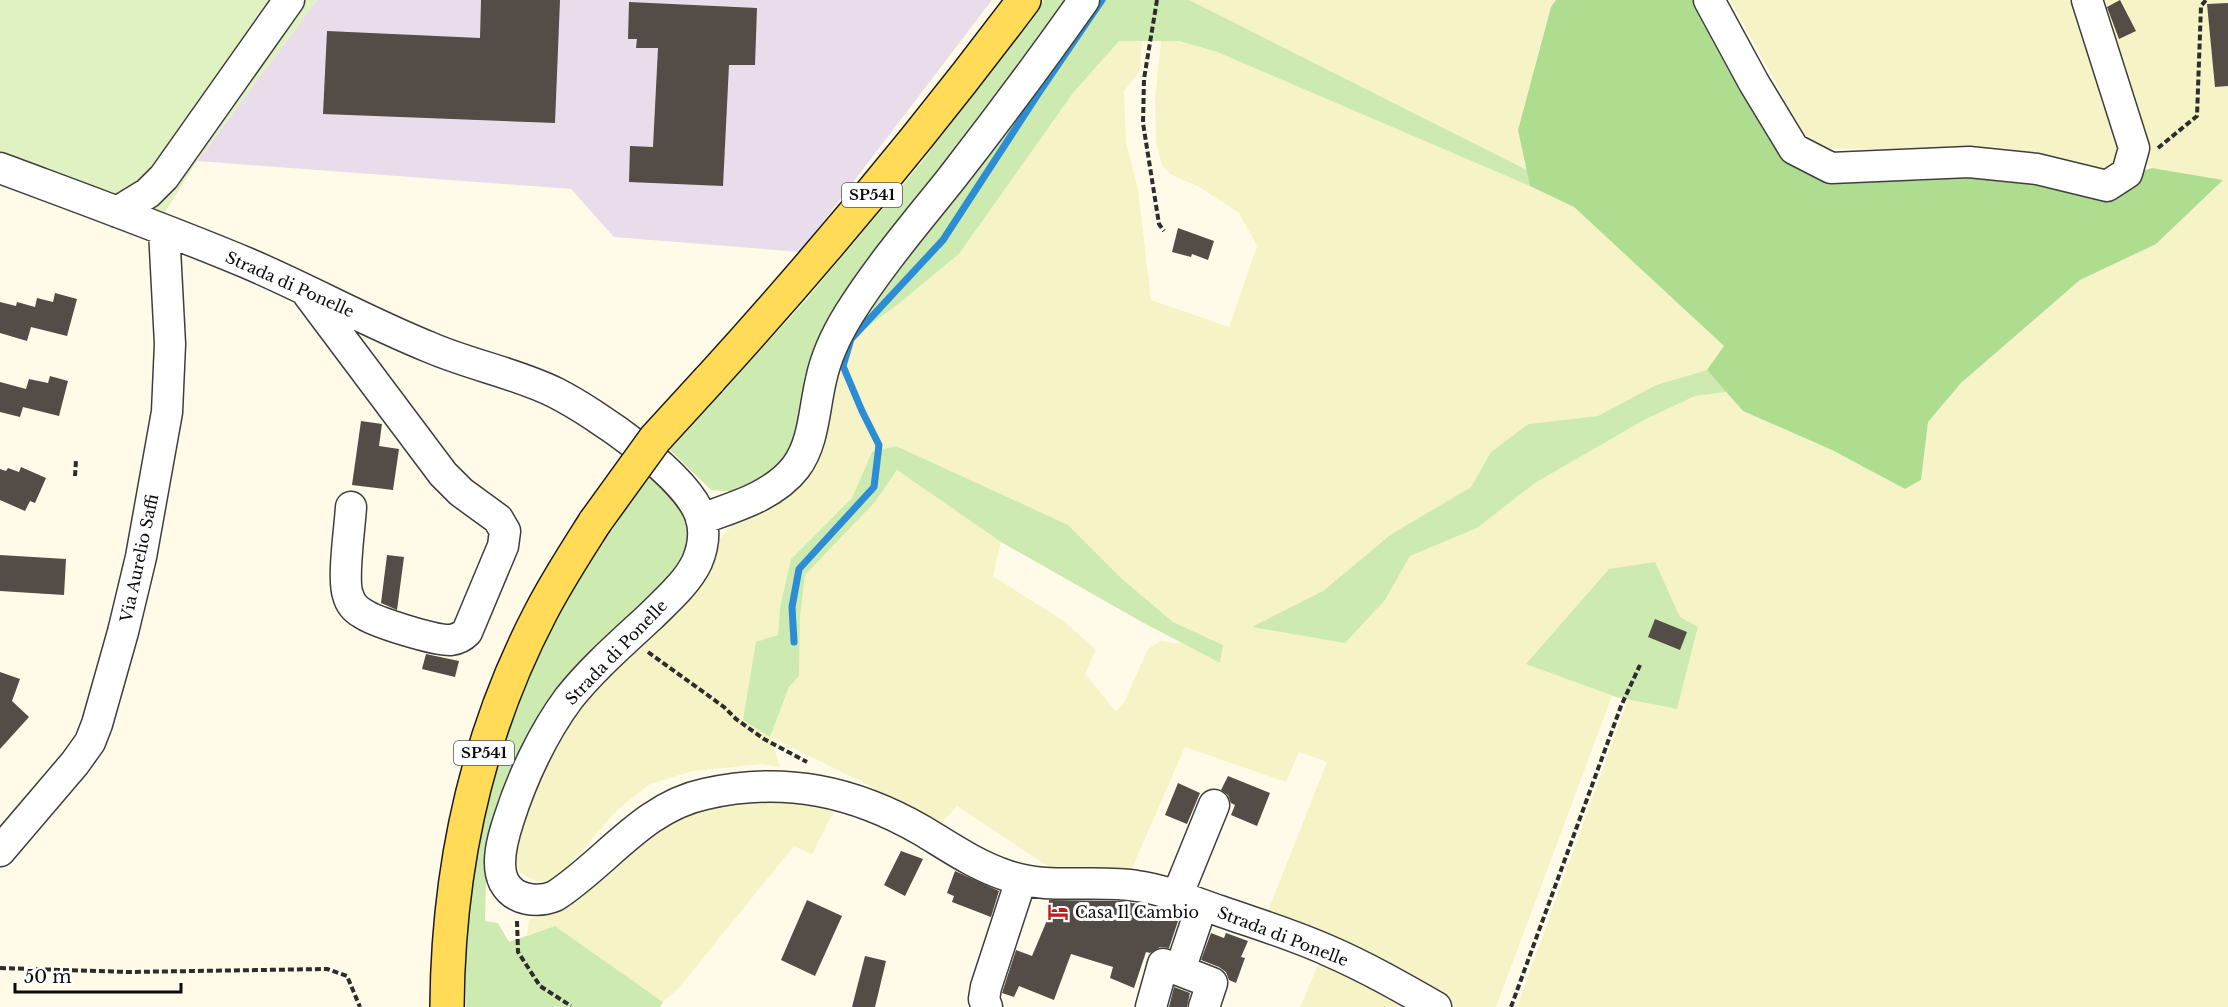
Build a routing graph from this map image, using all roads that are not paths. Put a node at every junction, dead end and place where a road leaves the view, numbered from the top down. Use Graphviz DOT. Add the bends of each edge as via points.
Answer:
graph roads {
  1 [pos="289,0"];
  2 [pos="1024,0"];
  3 [pos="1084,0"];
  4 [pos="1709,0"];
  5 [pos="2087,0"];
  6 [pos="0,168"];
  7 [pos="117,212"];
  8 [pos="164,230"];
  9 [pos="304,290"];
  10 [pos="351,507"];
  11 [pos="701,519"];
  12 [pos="1214,805"];
  13 [pos="0,851"];
  14 [pos="1021,880"];
  15 [pos="1190,901"];
  16 [pos="1180,970"];
  17 [pos="1430,1005"];
  18 [pos="447,1007"];
  19 [pos="987,1007"];
  20 [pos="1151,1007"];
  21 [pos="1204,1007"];
  1 -- 7 [label="street" via="164,177 148,193"];
  2 -- 18 [label="main road, SP541, bridge" via="867,201 655,440 595,522 557,584 502,699 465,818 448,947"];
  3 -- 11 [label="street" via="849,315 825,363 810,436 796,467 774,488"];
  4 -- 5 [label="street" via="1794,149 1831,168 1969,162 2037,169 2107,186 2127,173 2133,148"];
  6 -- 7 [label="street, Strada di Ponelle"];
  7 -- 8 [label="street, Strada di Ponelle"];
  8 -- 9 [label="street, Strada di Ponelle"];
  8 -- 13 [label="street, Via Aurelio Saffi" via="170,344 167,404 126,623 90,742"];
  9 -- 10 [label="street" via="443,474 504,526 503,546 462,637 432,637 373,619 352,605 346,587"];
  9 -- 11 [label="street, Strada di Ponelle" via="427,346 523,379 574,403 666,471 693,500"];
  11 -- 14 [label="street, Strada di Ponelle" via="702,547 693,569 671,597 579,687 537,751 506,828 501,869 507,886 530,900 555,896 646,822 682,801 713,792 777,786 808,788 866,804 896,816 988,869"];
  12 -- 15 [label="street"];
  14 -- 15 [label="street, Strada di Ponelle" via="1136,885"];
  14 -- 19 [label="street" via="986,987"];
  15 -- 16 [label="street"];
  15 -- 17 [label="street, Strada di Ponelle" via="1328,950"];
  16 -- 20 [label="street" via="1163,964"];
  16 -- 21 [label="street" via="1212,983"];
}
